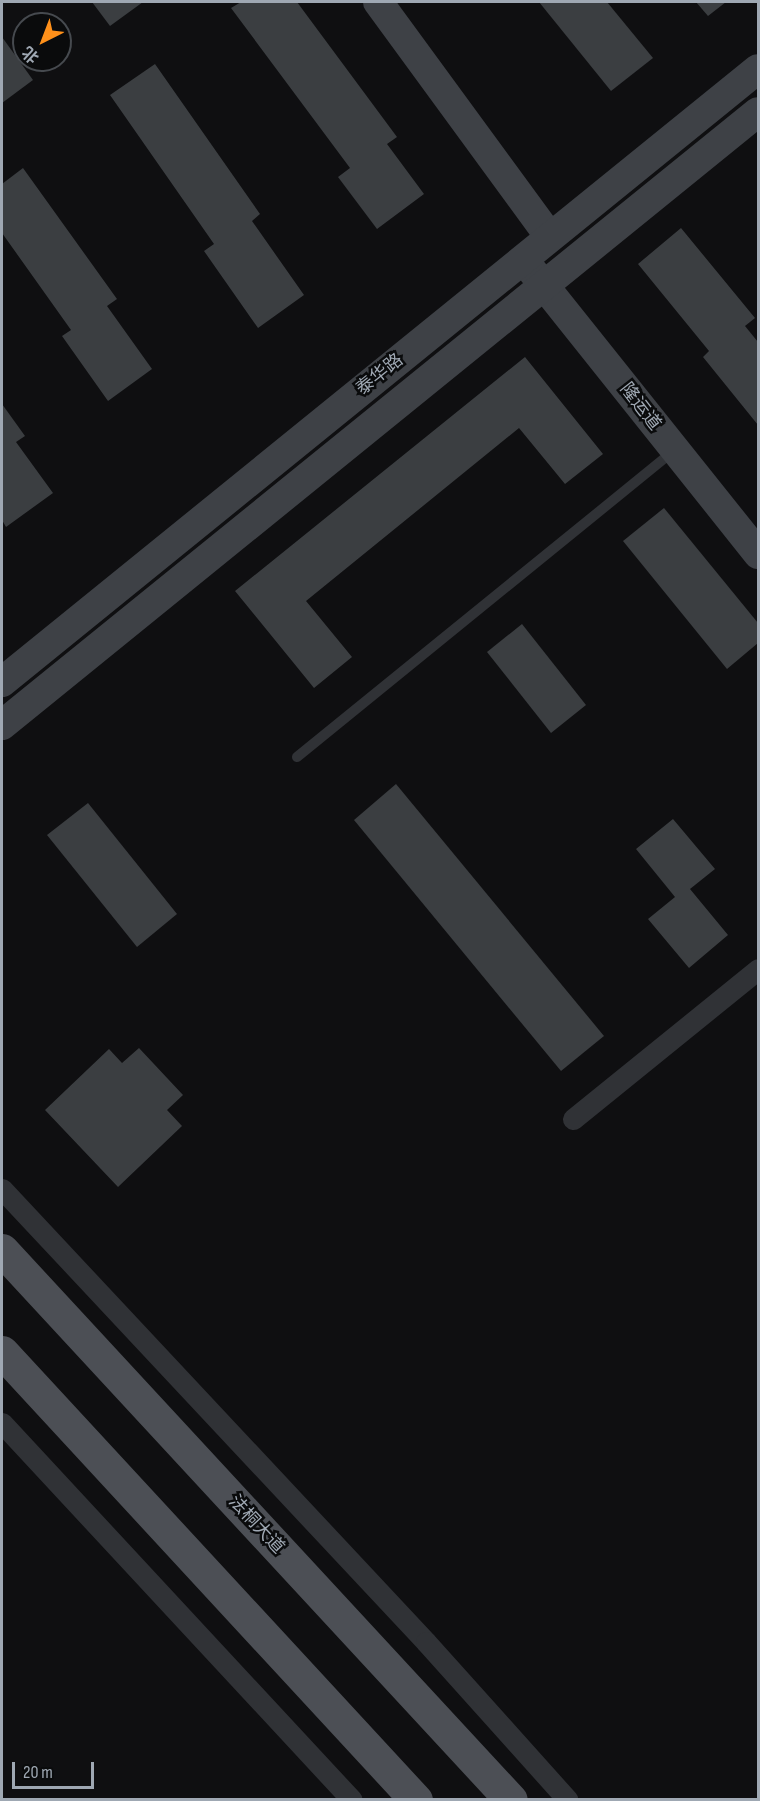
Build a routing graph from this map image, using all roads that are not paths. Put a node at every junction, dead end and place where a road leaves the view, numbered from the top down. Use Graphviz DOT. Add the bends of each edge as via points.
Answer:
graph roads {
  1 [pos="378,2"];
  2 [pos="759,69"];
  3 [pos="759,112"];
  4 [pos="550,237"];
  5 [pos="523,259"];
  6 [pos="543,284"];
  7 [pos="675,450"];
  8 [pos="759,554"];
  9 [pos="2,682"];
  10 [pos="2,725"];
  11 [pos="297,757"];
  12 [pos="759,969"];
  13 [pos="573,1119"];
  14 [pos="2,1189"];
  15 [pos="2,1250"];
  16 [pos="2,1352"];
  17 [pos="2,1423"];
  18 [pos="352,1800"];
  19 [pos="416,1800"];
  20 [pos="511,1800"];
  21 [pos="568,1800"];
  1 -- 4 [label="main road"];
  2 -- 4 [label="main road, 泰华路"];
  3 -- 6 [label="main road, 泰华路"];
  4 -- 5 [label="main road, 泰华路"];
  5 -- 6 [label="main road, 隆运道"];
  5 -- 9 [label="main road, 泰华路"];
  6 -- 7 [label="main road, 隆运道"];
  6 -- 10 [label="main road, 泰华路"];
  7 -- 8 [label="main road, 隆运道"];
  7 -- 11 [label="lane"];
  12 -- 13 [label="street"];
  14 -- 21 [label="street" via="426,1642"];
  15 -- 20 [label="main road, 法桐大道"];
  16 -- 19 [label="main road"];
  17 -- 18 [label="street"];
}
